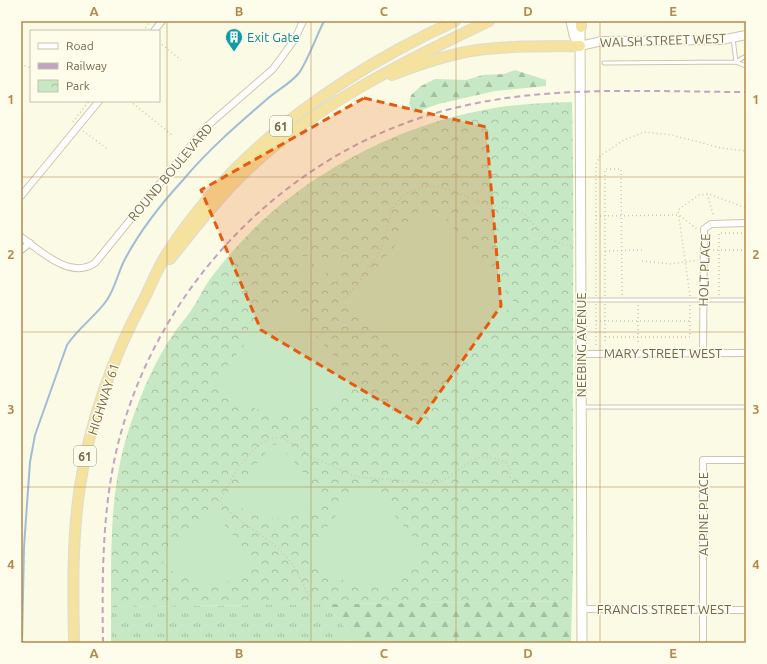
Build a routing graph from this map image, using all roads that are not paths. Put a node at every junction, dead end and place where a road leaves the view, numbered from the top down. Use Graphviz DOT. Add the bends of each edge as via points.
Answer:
graph roads {
  1 [pos="162,21"];
  2 [pos="303,21"];
  3 [pos="449,21"];
  4 [pos="455,21"];
  5 [pos="489,21"];
  6 [pos="571,21"];
  7 [pos="581,23"];
  8 [pos="155,30"];
  9 [pos="426,34"];
  10 [pos="746,35"];
  11 [pos="733,38"];
  12 [pos="580,46"];
  13 [pos="746,56"];
  14 [pos="736,62"];
  15 [pos="604,63"];
  16 [pos="746,66"];
  17 [pos="360,87"];
  18 [pos="98,102"];
  19 [pos="21,196"];
  20 [pos="746,223"];
  21 [pos="21,237"];
  22 [pos="30,243"];
  23 [pos="21,250"];
  24 [pos="153,282"];
  25 [pos="581,300"];
  26 [pos="703,300"];
  27 [pos="746,300"];
  28 [pos="746,353"];
  29 [pos="581,354"];
  30 [pos="703,354"];
  31 [pos="746,407"];
  32 [pos="581,408"];
  33 [pos="746,460"];
  34 [pos="581,609"];
  35 [pos="703,610"];
  36 [pos="746,610"];
  37 [pos="74,643"];
  38 [pos="582,643"];
  39 [pos="703,643"];
  1 -- 8 [label="street"];
  2 -- 22 [label="street, ROUND BOULEVARD" via="295,38 273,69 205,128 95,263 88,268 74,269 48,256"];
  3 -- 9 [label="highway"];
  4 -- 9 [label="highway, 61"];
  5 -- 17 [label="highway, 61"];
  6 -- 12 [label="main road, NEEBING AVENUE"];
  7 -- 12 [label="main road, NEEBING AVENUE"];
  9 -- 24 [label="highway, 61" via="349,77 264,141 228,176 184,228 164,258"];
  10 -- 11 [label="street, WALSH STREET WEST"];
  11 -- 12 [label="street, WALSH STREET WEST" via="705,41 602,41"];
  11 -- 14 [label="lane"];
  12 -- 17 [label="highway" via="511,47 471,51 421,64"];
  12 -- 25 [label="main road, NEEBING AVENUE"];
  13 -- 14 [label="lane"];
  14 -- 15 [label="lane"];
  14 -- 16 [label="lane"];
  17 -- 24 [label="highway, 61" via="293,131 247,170"];
  18 -- 19 [label="street"];
  20 -- 26 [label="street, HOLT PLACE" via="711,224 704,229"];
  21 -- 22 [label="street, ROUND BOULEVARD"];
  22 -- 23 [label="street"];
  24 -- 37 [label="highway, HIGHWAY 61 / 61" via="117,355 87,445 75,535"];
  25 -- 26 [label="lane"];
  25 -- 29 [label="main road, NEEBING AVENUE"];
  26 -- 27 [label="lane"];
  26 -- 30 [label="street, HOLT PLACE"];
  28 -- 30 [label="street, MARY STREET WEST"];
  29 -- 30 [label="street, MARY STREET WEST"];
  29 -- 32 [label="main road, NEEBING AVENUE"];
  31 -- 32 [label="lane"];
  32 -- 34 [label="main road, NEEBING AVENUE"];
  33 -- 35 [label="street, ALPINE PLACE" via="703,460"];
  34 -- 35 [label="street, FRANCIS STREET WEST"];
  34 -- 38 [label="main road, NEEBING AVENUE"];
  35 -- 36 [label="street, FRANCIS STREET WEST"];
  35 -- 39 [label="street"];
}
